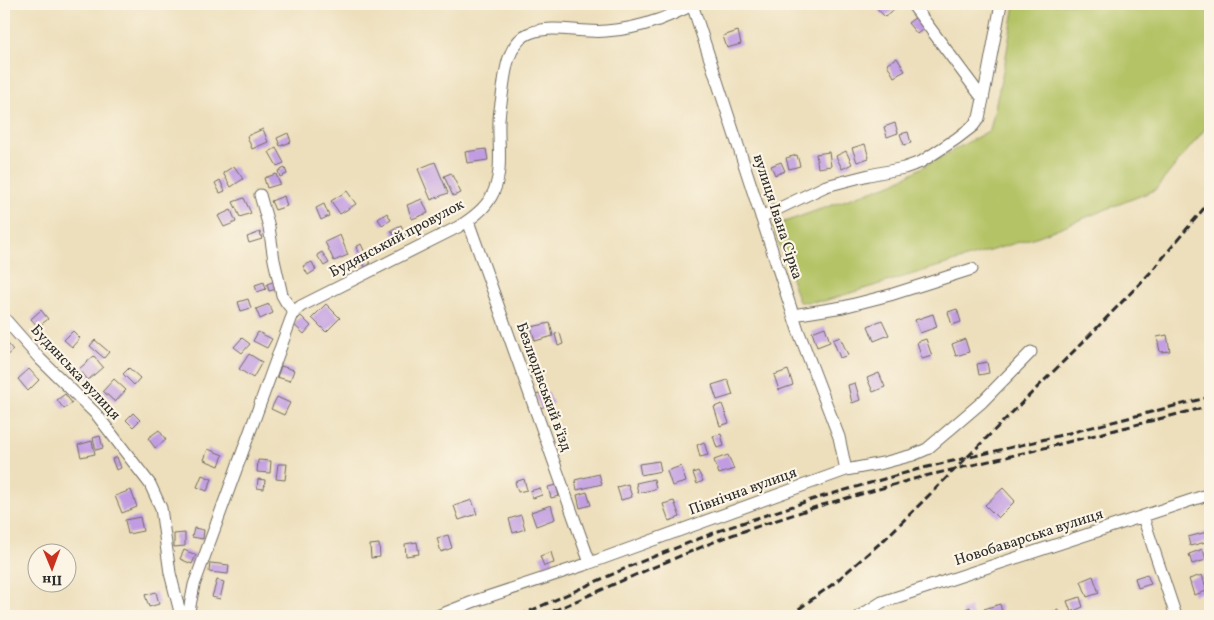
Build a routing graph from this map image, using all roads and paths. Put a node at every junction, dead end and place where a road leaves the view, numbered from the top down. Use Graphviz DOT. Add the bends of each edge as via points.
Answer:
graph roads {
  1 [pos="692,4"];
  2 [pos="912,4"];
  3 [pos="1001,4"];
  4 [pos="983,99"];
  5 [pos="260,195"];
  6 [pos="761,217"];
  7 [pos="468,221"];
  8 [pos="972,269"];
  9 [pos="294,312"];
  10 [pos="793,315"];
  11 [pos="4,318"];
  12 [pos="1031,352"];
  13 [pos="846,470"];
  14 [pos="1210,494"];
  15 [pos="1143,517"];
  16 [pos="590,563"];
  17 [pos="181,616"];
  18 [pos="188,616"];
  19 [pos="437,616"];
  20 [pos="860,616"];
  21 [pos="1176,616"];
  1 -- 6 [label="street, вулиця Івана Сірка"];
  1 -- 7 [label="street, Будянський провулок" via="658,20 628,28 604,32 547,29 525,35 518,41 506,68 498,120 497,181 492,196"];
  2 -- 4 [label="street"];
  3 -- 4 [label="street"];
  4 -- 6 [label="street" via="973,126 921,162 826,186"];
  5 -- 9 [label="street" via="282,295"];
  6 -- 10 [label="street, вулиця Івана Сірка"];
  7 -- 9 [label="street, Будянський провулок"];
  7 -- 16 [label="street, Безлюдівський в'їзд"];
  8 -- 10 [label="street" via="890,295"];
  9 -- 18 [label="street" via="194,585"];
  10 -- 13 [label="street, вулиця Івана Сірка" via="838,437"];
  11 -- 17 [label="street, Будянська вулиця" via="97,415 150,484 161,508 170,573"];
  12 -- 13 [label="street, Північна вулиця" via="982,402 927,449 883,463"];
  13 -- 16 [label="street, Північна вулиця"];
  14 -- 15 [label="street, Новобаварська вулиця"];
  15 -- 20 [label="street, Новобаварська вулиця" via="882,602"];
  15 -- 21 [label="street"];
  16 -- 19 [label="street, Північна вулиця"];
}
